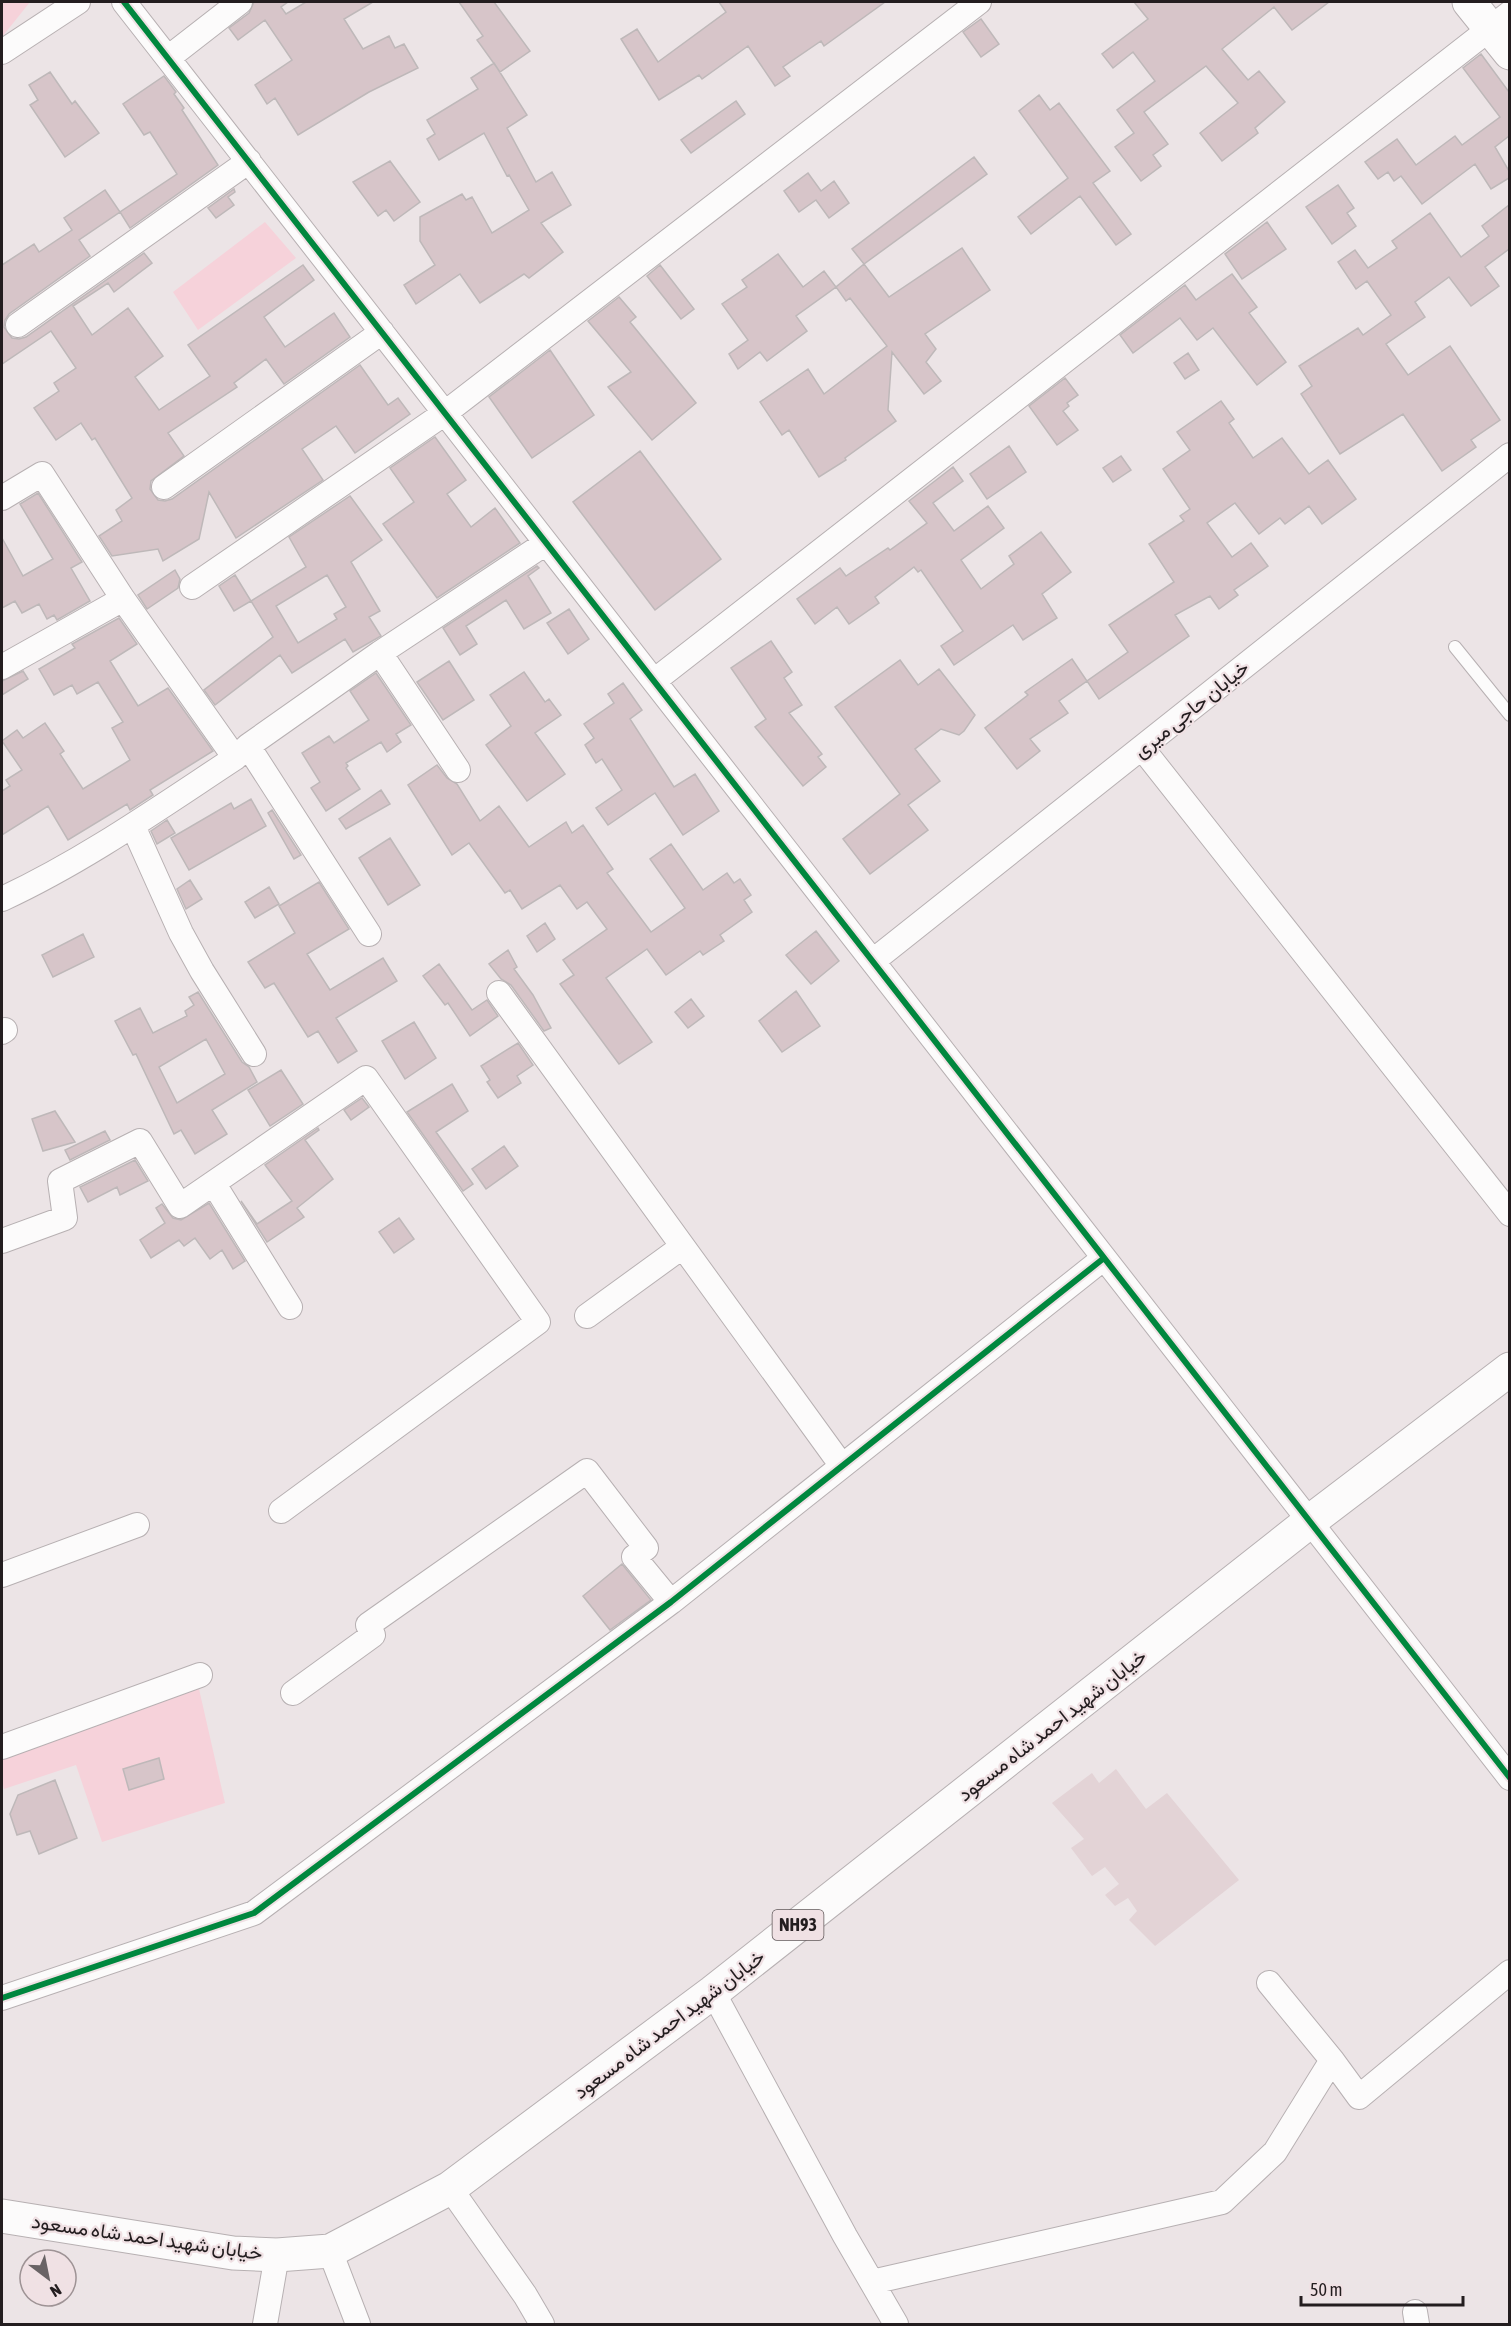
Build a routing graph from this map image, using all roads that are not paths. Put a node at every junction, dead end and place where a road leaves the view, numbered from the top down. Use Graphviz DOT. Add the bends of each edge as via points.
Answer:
graph roads {
  1 [pos="78,2"];
  2 [pos="124,2"];
  3 [pos="240,2"];
  4 [pos="979,2"];
  5 [pos="1469,2"];
  6 [pos="1503,31"];
  7 [pos="2,52"];
  8 [pos="168,58"];
  9 [pos="249,161"];
  10 [pos="18,325"];
  11 [pos="382,332"];
  12 [pos="446,413"];
  13 [pos="1509,455"];
  14 [pos="164,487"];
  15 [pos="2,498"];
  16 [pos="546,543"];
  17 [pos="192,587"];
  18 [pos="123,599"];
  19 [pos="1455,647"];
  20 [pos="380,652"];
  21 [pos="2,667"];
  22 [pos="654,681"];
  23 [pos="1509,715"];
  24 [pos="1142,748"];
  25 [pos="241,752"];
  26 [pos="458,770"];
  27 [pos="133,826"];
  28 [pos="2,899"];
  29 [pos="369,934"];
  30 [pos="873,962"];
  31 [pos="499,993"];
  32 [pos="254,1054"];
  33 [pos="214,1184"];
  34 [pos="1509,1214"];
  35 [pos="2,1241"];
  36 [pos="682,1247"];
  37 [pos="1104,1258"];
  38 [pos="291,1307"];
  39 [pos="587,1316"];
  40 [pos="1509,1370"];
  41 [pos="842,1466"];
  42 [pos="281,1511"];
  43 [pos="1310,1522"];
  44 [pos="137,1525"];
  45 [pos="2,1575"];
  46 [pos="671,1602"];
  47 [pos="200,1675"];
  48 [pos="293,1693"];
  49 [pos="2,1747"];
  50 [pos="1509,1778"];
  51 [pos="1509,1972"];
  52 [pos="1269,1983"];
  53 [pos="713,1992"];
  54 [pos="2,1998"];
  55 [pos="1332,2061"];
  56 [pos="450,2188"];
  57 [pos="2,2216"];
  58 [pos="330,2251"];
  59 [pos="277,2255"];
  60 [pos="872,2282"];
  61 [pos="265,2325"];
  62 [pos="358,2325"];
  63 [pos="542,2325"];
  64 [pos="896,2325"];
  1 -- 7 [label="street"];
  2 -- 8 [label="street"];
  3 -- 8 [label="street"];
  4 -- 12 [label="street"];
  5 -- 6 [label="main road"];
  6 -- 22 [label="street"];
  8 -- 9 [label="street"];
  9 -- 10 [label="street"];
  9 -- 11 [label="street"];
  11 -- 12 [label="street"];
  11 -- 14 [label="street"];
  12 -- 16 [label="street"];
  12 -- 17 [label="street"];
  13 -- 24 [label="street, خیابان حاجی میری"];
  15 -- 18 [label="street" via="42,474"];
  16 -- 20 [label="street"];
  16 -- 22 [label="street"];
  18 -- 21 [label="street"];
  18 -- 25 [label="street"];
  19 -- 23 [label="lane"];
  20 -- 25 [label="street"];
  20 -- 26 [label="street"];
  22 -- 30 [label="street"];
  24 -- 30 [label="street, خیابان حاجی میری"];
  24 -- 34 [label="street"];
  25 -- 27 [label="street"];
  25 -- 29 [label="street"];
  27 -- 28 [label="street" via="37,883"];
  27 -- 32 [label="street" via="181,933"];
  30 -- 37 [label="street"];
  31 -- 36 [label="street"];
  33 -- 35 [label="street" via="180,1206 140,1141 60,1181 65,1218"];
  33 -- 38 [label="street"];
  33 -- 42 [label="street" via="366,1078 538,1322"];
  36 -- 39 [label="street"];
  36 -- 41 [label="street"];
  37 -- 41 [label="street"];
  37 -- 43 [label="street"];
  40 -- 43 [label="main road, خیابان شهید احمد شاه مسعود / NH93"];
  41 -- 46 [label="street"];
  43 -- 50 [label="street"];
  43 -- 53 [label="main road, خیابان شهید احمد شاه مسعود / NH93"];
  44 -- 45 [label="street"];
  46 -- 48 [label="street" via="634,1557 646,1548 587,1471 368,1625 373,1635"];
  46 -- 54 [label="street" via="254,1913"];
  47 -- 49 [label="street"];
  51 -- 55 [label="street" via="1359,2097"];
  52 -- 55 [label="street"];
  53 -- 56 [label="main road, خیابان شهید احمد شاه مسعود / NH93"];
  53 -- 60 [label="street"];
  55 -- 60 [label="street" via="1275,2152 1222,2202"];
  56 -- 58 [label="main road, خیابان شهید احمد شاه مسعود / NH93"];
  56 -- 63 [label="street"];
  57 -- 59 [label="main road, خیابان شهید احمد شاه مسعود / NH93" via="232,2253"];
  58 -- 59 [label="main road, خیابان شهید احمد شاه مسعود / NH93"];
  58 -- 62 [label="street"];
  59 -- 61 [label="street"];
  60 -- 64 [label="street"];
}
